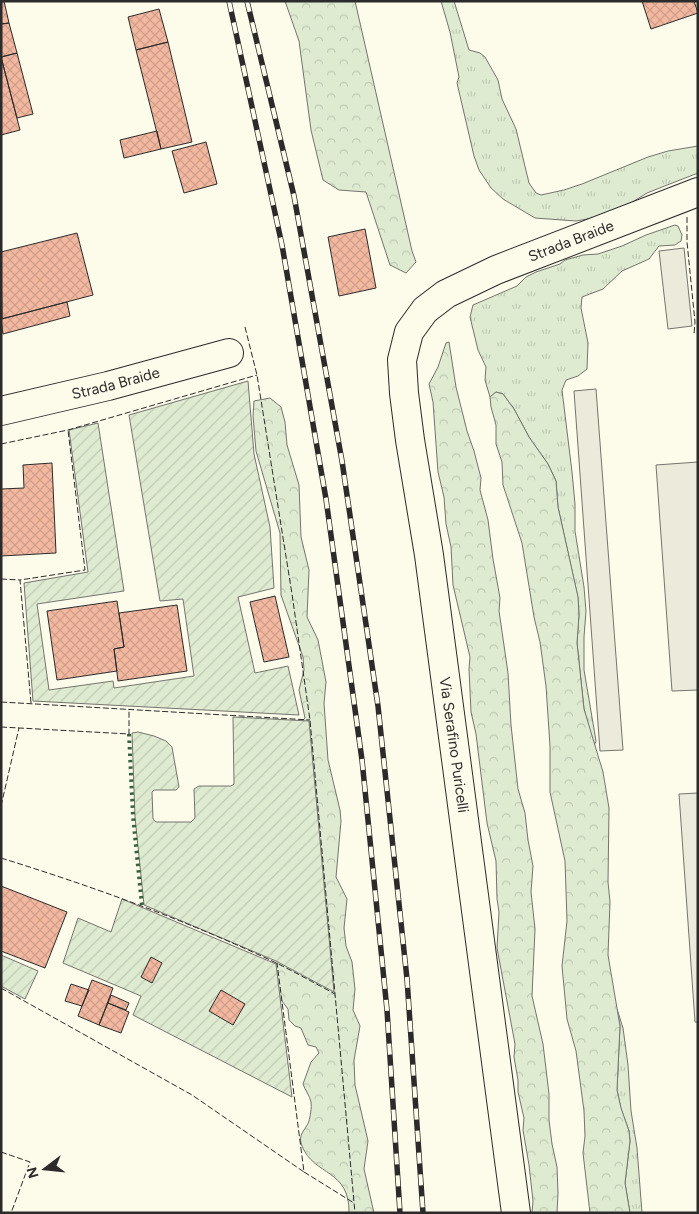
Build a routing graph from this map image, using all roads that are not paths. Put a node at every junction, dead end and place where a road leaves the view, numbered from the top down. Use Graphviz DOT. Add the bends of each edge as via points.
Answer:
graph roads {
  1 [pos="698,192"];
  2 [pos="446,294"];
  3 [pos="229,353"];
  4 [pos="1,411"];
  5 [pos="516,1213"];
  1 -- 2 [label="street, Strada Braide" via="496,270"];
  2 -- 5 [label="street, Via Serafino Puricelli" via="425,310 408,332 402,360 404,393 431,565"];
  3 -- 4 [label="street, Strada Braide"];
}
